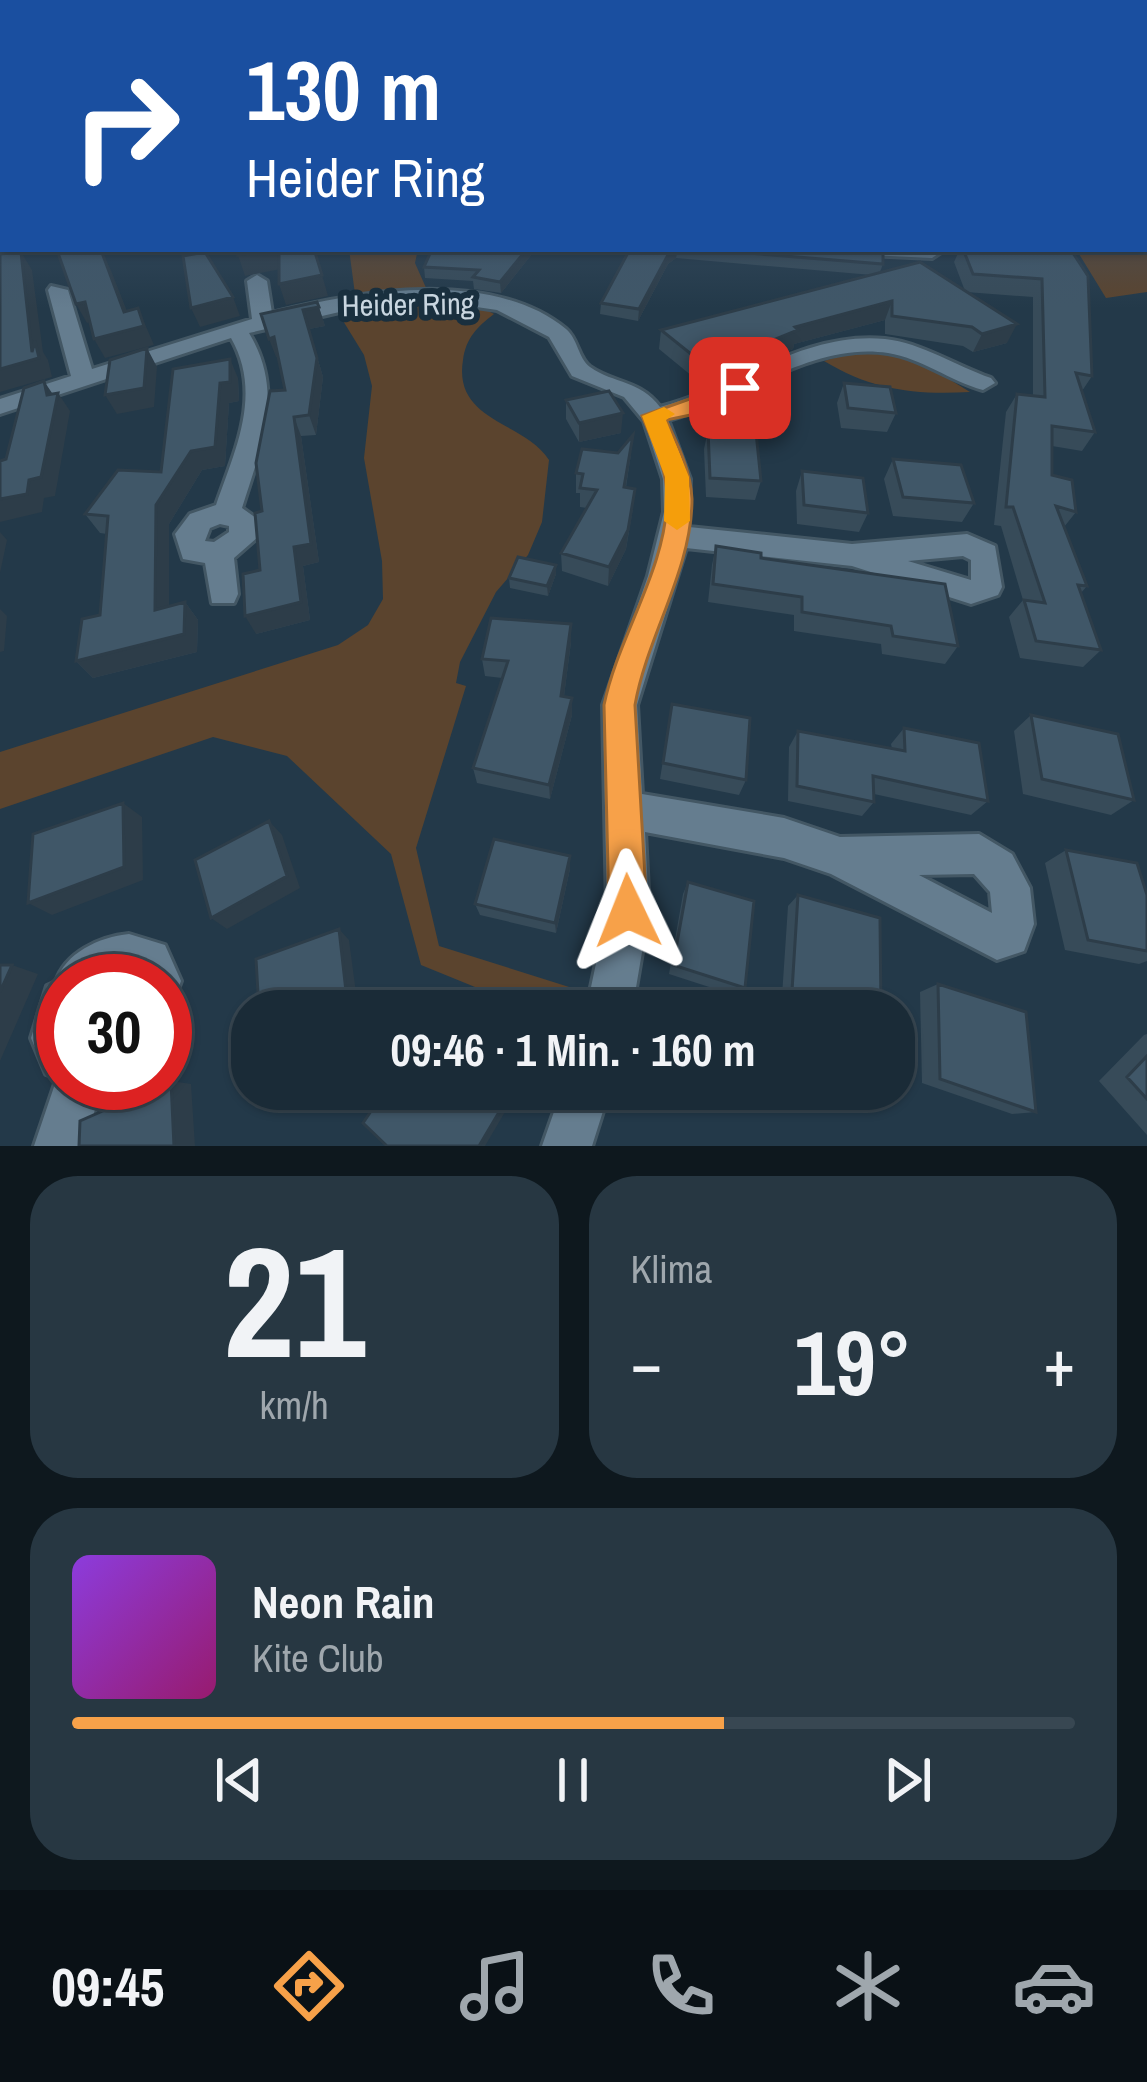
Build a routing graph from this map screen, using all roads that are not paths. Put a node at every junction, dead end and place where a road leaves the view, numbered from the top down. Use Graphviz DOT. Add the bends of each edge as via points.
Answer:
graph roads {
  1 [pos="889,252"];
  2 [pos="932,252"];
  3 [pos="257,281"];
  4 [pos="58,290"];
  5 [pos="250,326"];
  6 [pos="84,382"];
  7 [pos="983,383"];
  8 [pos="1,415"];
  9 [pos="653,416"];
  10 [pos="676,536"];
  11 [pos="853,555"];
  12 [pos="223,594"];
  13 [pos="621,809"];
  14 [pos="841,857"];
  15 [pos="613,990"];
  16 [pos="70,1110"];
  17 [pos="579,1110"];
  18 [pos="59,1146"];
  19 [pos="567,1146"];
  1 -- 2 [label="street"];
  3 -- 5 [label="street"];
  4 -- 6 [label="street"];
  5 -- 6 [label="street, Heider Ring"];
  5 -- 9 [label="street, Heider Ring" via="308,308 384,299 495,304 552,328 575,367 630,390"];
  5 -- 12 [label="street" via="262,394 227,514 200,521 187,540 193,551 219,553"];
  6 -- 8 [label="street, Heider Ring"];
  7 -- 9 [label="street" via="903,349 849,345 697,407"];
  9 -- 10 [label="street" via="677,477"];
  10 -- 11 [label="street"];
  10 -- 13 [label="street" via="625,675"];
  13 -- 14 [label="street" via="784,838"];
  13 -- 15 [label="street" via="628,911"];
  16 -- 18 [label="street"];
  17 -- 19 [label="street"];
}
